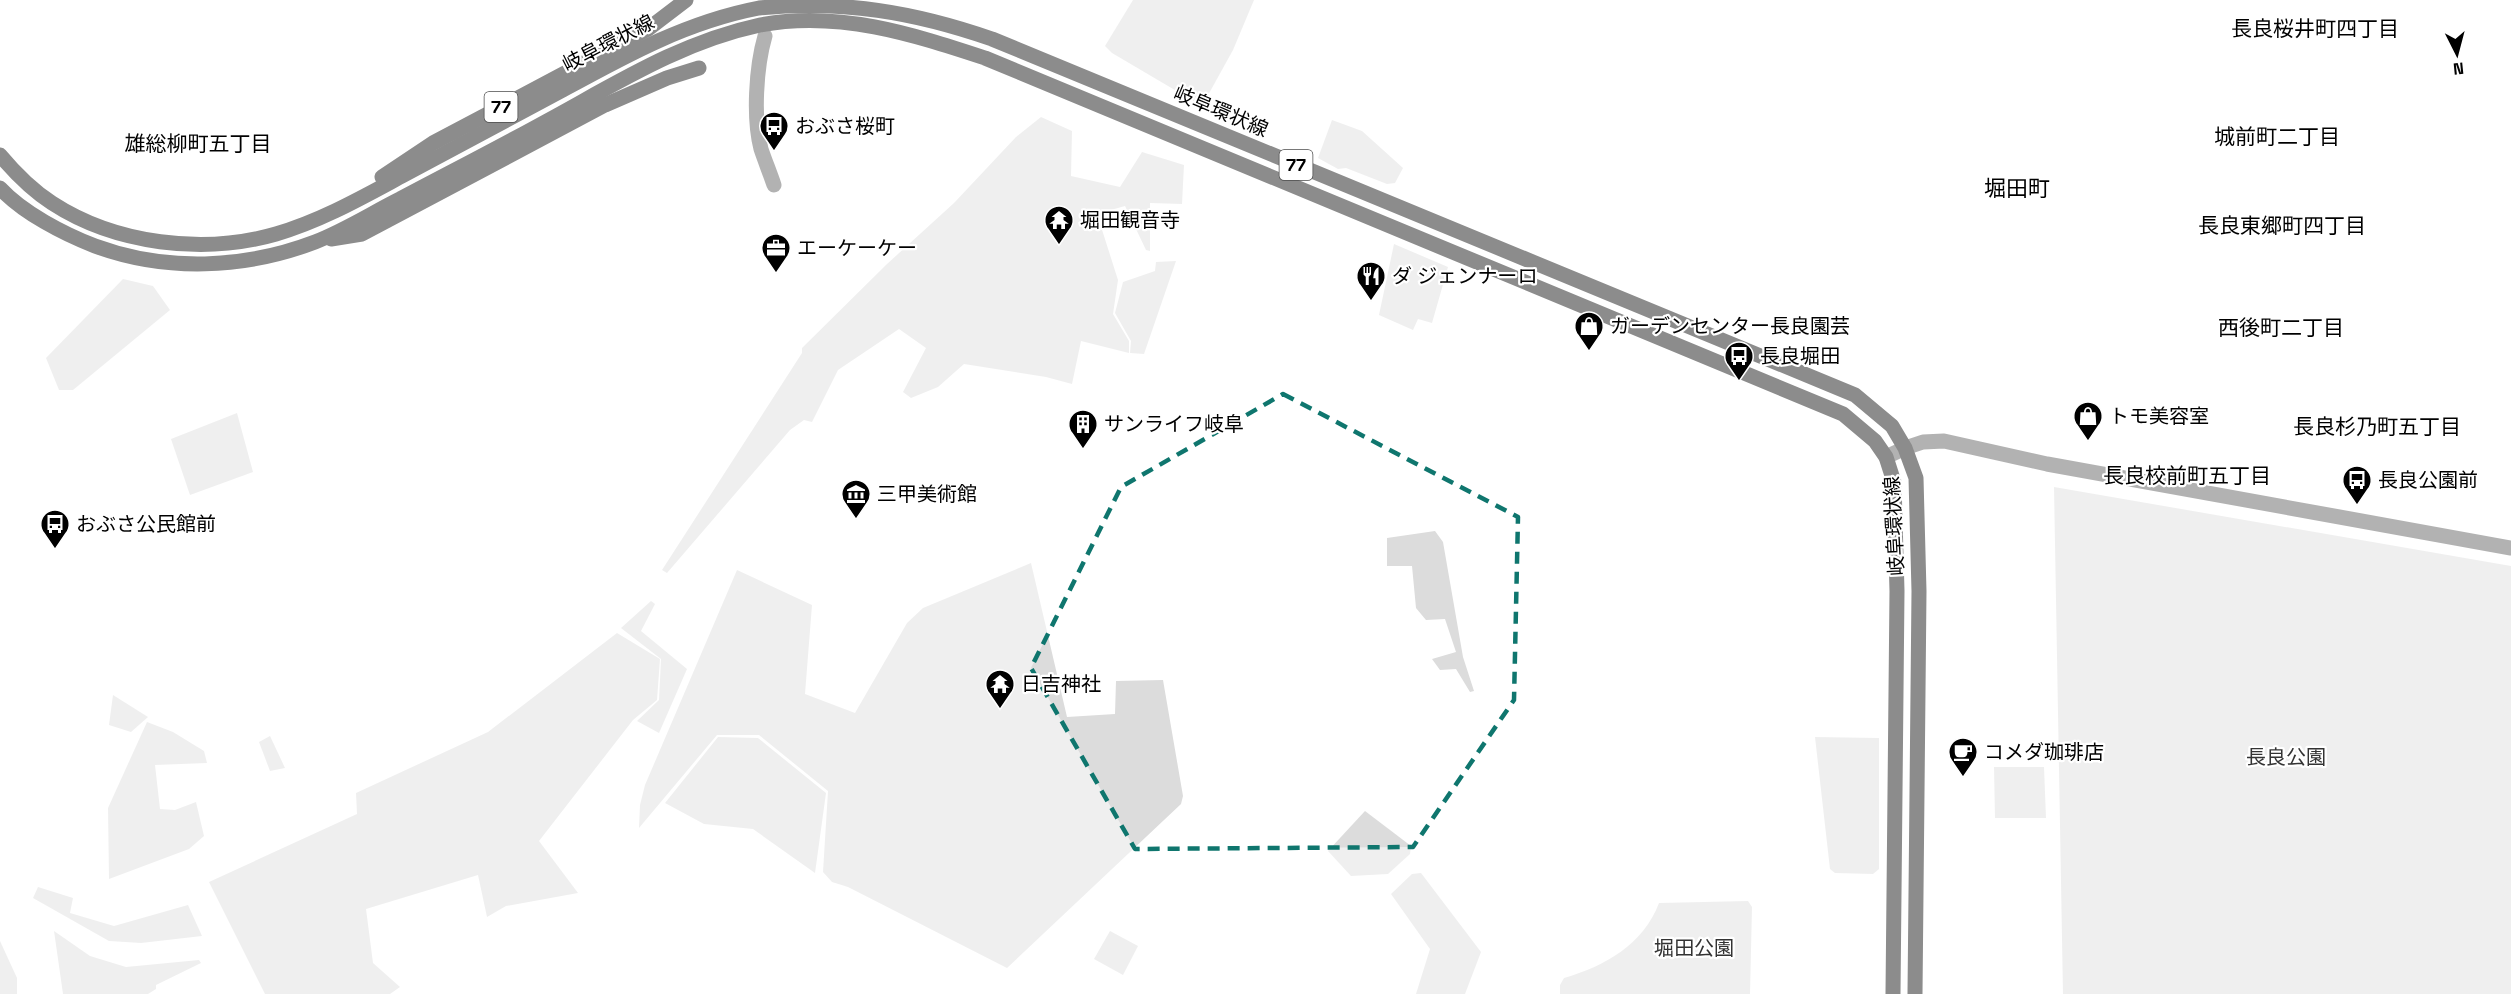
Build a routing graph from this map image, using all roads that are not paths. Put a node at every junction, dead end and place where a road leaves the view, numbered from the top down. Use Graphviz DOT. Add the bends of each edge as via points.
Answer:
graph roads {
  1 [pos="686,0"];
  2 [pos="765,36"];
  3 [pos="699,68"];
  4 [pos="0,155"];
  5 [pos="774,184"];
  6 [pos="0,188"];
  7 [pos="319,219"];
  8 [pos="316,242"];
  9 [pos="1905,448"];
  10 [pos="1886,458"];
  11 [pos="2511,548"];
  12 [pos="1893,994"];
  13 [pos="1914,994"];
  1 -- 7 [label="main road, 77" via="648,29 433,143"];
  2 -- 5 [label="street" via="760,50 757,121 761,148"];
  3 -- 8 [label="main road, 77" via="605,105 362,234"];
  4 -- 7 [label="main road, 岐阜環状線 / 77" via="17,175 52,203 116,232 154,241 190,245 228,243 275,235"];
  6 -- 8 [label="main road, 岐阜環状線 / 77" via="42,220 76,239 140,259 186,265 231,262"];
  7 -- 9 [label="main road, 岐阜環状線 / 77" via="650,42 714,18 760,8 815,1 862,4 908,12 992,39 1855,395 1892,426"];
  8 -- 10 [label="main road, 岐阜環状線 / 77" via="653,62 700,42 763,25 861,23 905,32 985,58 1843,414 1875,441"];
  9 -- 10 [label="street"];
  9 -- 11 [label="street" via="1944,441 2047,464"];
  9 -- 13 [label="main road, 岐阜環状線 / 77" via="1916,478 1918,580"];
  10 -- 12 [label="main road, 岐阜環状線 / 77" via="1894,482 1897,591"];
}
